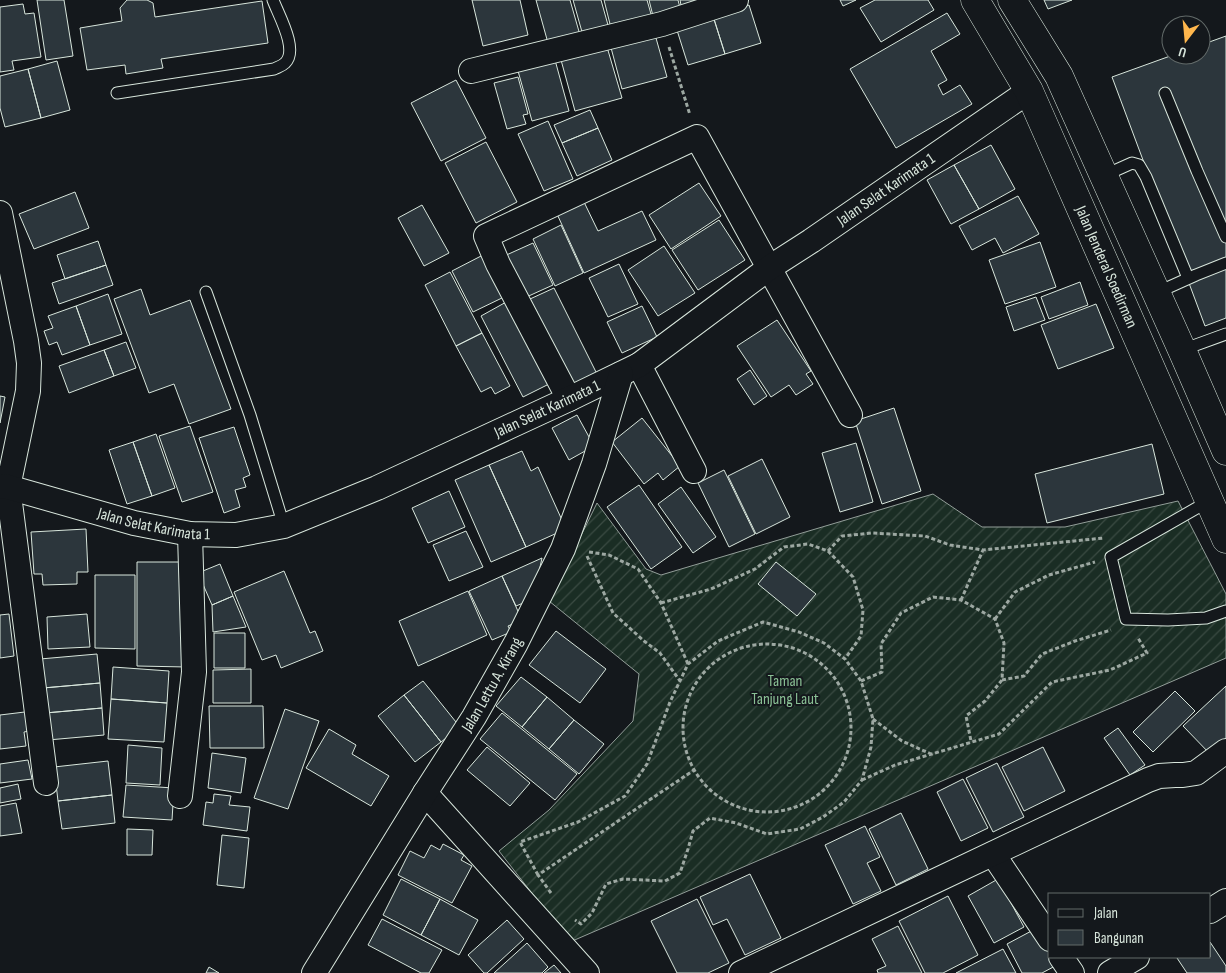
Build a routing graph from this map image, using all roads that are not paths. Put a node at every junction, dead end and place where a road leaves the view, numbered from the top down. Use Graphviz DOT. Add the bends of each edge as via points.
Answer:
graph roads {
  1 [pos="272,0"];
  2 [pos="736,0"];
  3 [pos="975,0"];
  4 [pos="1012,0"];
  5 [pos="471,71"];
  6 [pos="1029,91"];
  7 [pos="117,93"];
  8 [pos="1165,93"];
  9 [pos="1104,176"];
  10 [pos="0,213"];
  11 [pos="1226,237"];
  12 [pos="1226,263"];
  13 [pos="770,268"];
  14 [pos="1188,278"];
  15 [pos="206,292"];
  16 [pos="1156,293"];
  17 [pos="1226,334"];
  18 [pos="1182,350"];
  19 [pos="630,369"];
  20 [pos="569,399"];
  21 [pos="850,415"];
  22 [pos="1226,451"];
  23 [pos="694,471"];
  24 [pos="4,487"];
  25 [pos="1210,502"];
  26 [pos="284,526"];
  27 [pos="190,534"];
  28 [pos="1226,539"];
  29 [pos="1226,611"];
  30 [pos="1226,751"];
  31 [pos="46,783"];
  32 [pos="426,793"];
  33 [pos="180,796"];
  34 [pos="993,854"];
  35 [pos="1226,901"];
  36 [pos="1211,910"];
  37 [pos="1048,936"];
  38 [pos="1062,958"];
  39 [pos="1135,958"];
  40 [pos="314,973"];
  41 [pos="587,973"];
  42 [pos="741,973"];
  43 [pos="1072,973"];
  44 [pos="1110,973"];
  1 -- 7 [label="lane" via="288,36 289,56 282,65 274,69"];
  2 -- 5 [label="street" via="662,24"];
  3 -- 6 [label="street, Jalan Jenderal Soedirman"];
  4 -- 9 [label="street" via="1059,76"];
  6 -- 13 [label="street, Jalan Selat Karimata 1"];
  6 -- 25 [label="street, Jalan Jenderal Soedirman"];
  8 -- 11 [label="lane"];
  9 -- 14 [label="lane" via="1132,163 1139,165"];
  9 -- 16 [label="street"];
  10 -- 24 [label="street" via="29,363 26,398"];
  12 -- 14 [label="lane"];
  13 -- 19 [label="street, Jalan Selat Karimata 1"];
  13 -- 20 [label="street" via="697,137 486,236"];
  13 -- 21 [label="street"];
  14 -- 16 [label="lane"];
  15 -- 26 [label="lane" via="250,415"];
  16 -- 18 [label="street"];
  17 -- 18 [label="lane"];
  18 -- 22 [label="street"];
  19 -- 20 [label="street, Jalan Selat Karimata 1"];
  19 -- 23 [label="street"];
  19 -- 32 [label="street, Jalan Lettu A. Kirang" via="563,549 516,643"];
  20 -- 26 [label="street, Jalan Selat Karimata 1" via="377,488"];
  24 -- 27 [label="street, Jalan Selat Karimata 1" via="134,524"];
  24 -- 31 [label="street"];
  25 -- 28 [label="street, Jalan Jenderal Soedirman"];
  25 -- 29 [label="lane" via="1111,558 1126,619 1206,618"];
  26 -- 27 [label="street, Jalan Selat Karimata 1" via="236,535"];
  27 -- 33 [label="street" via="194,672"];
  30 -- 34 [label="street" via="1196,773 1148,780"];
  32 -- 40 [label="street, Jalan Lettu A. Kirang"];
  32 -- 41 [label="street"];
  34 -- 37 [label="street"];
  34 -- 42 [label="street"];
  35 -- 36 [label="street"];
  38 -- 43 [label="street"];
  39 -- 44 [label="street"];
}
